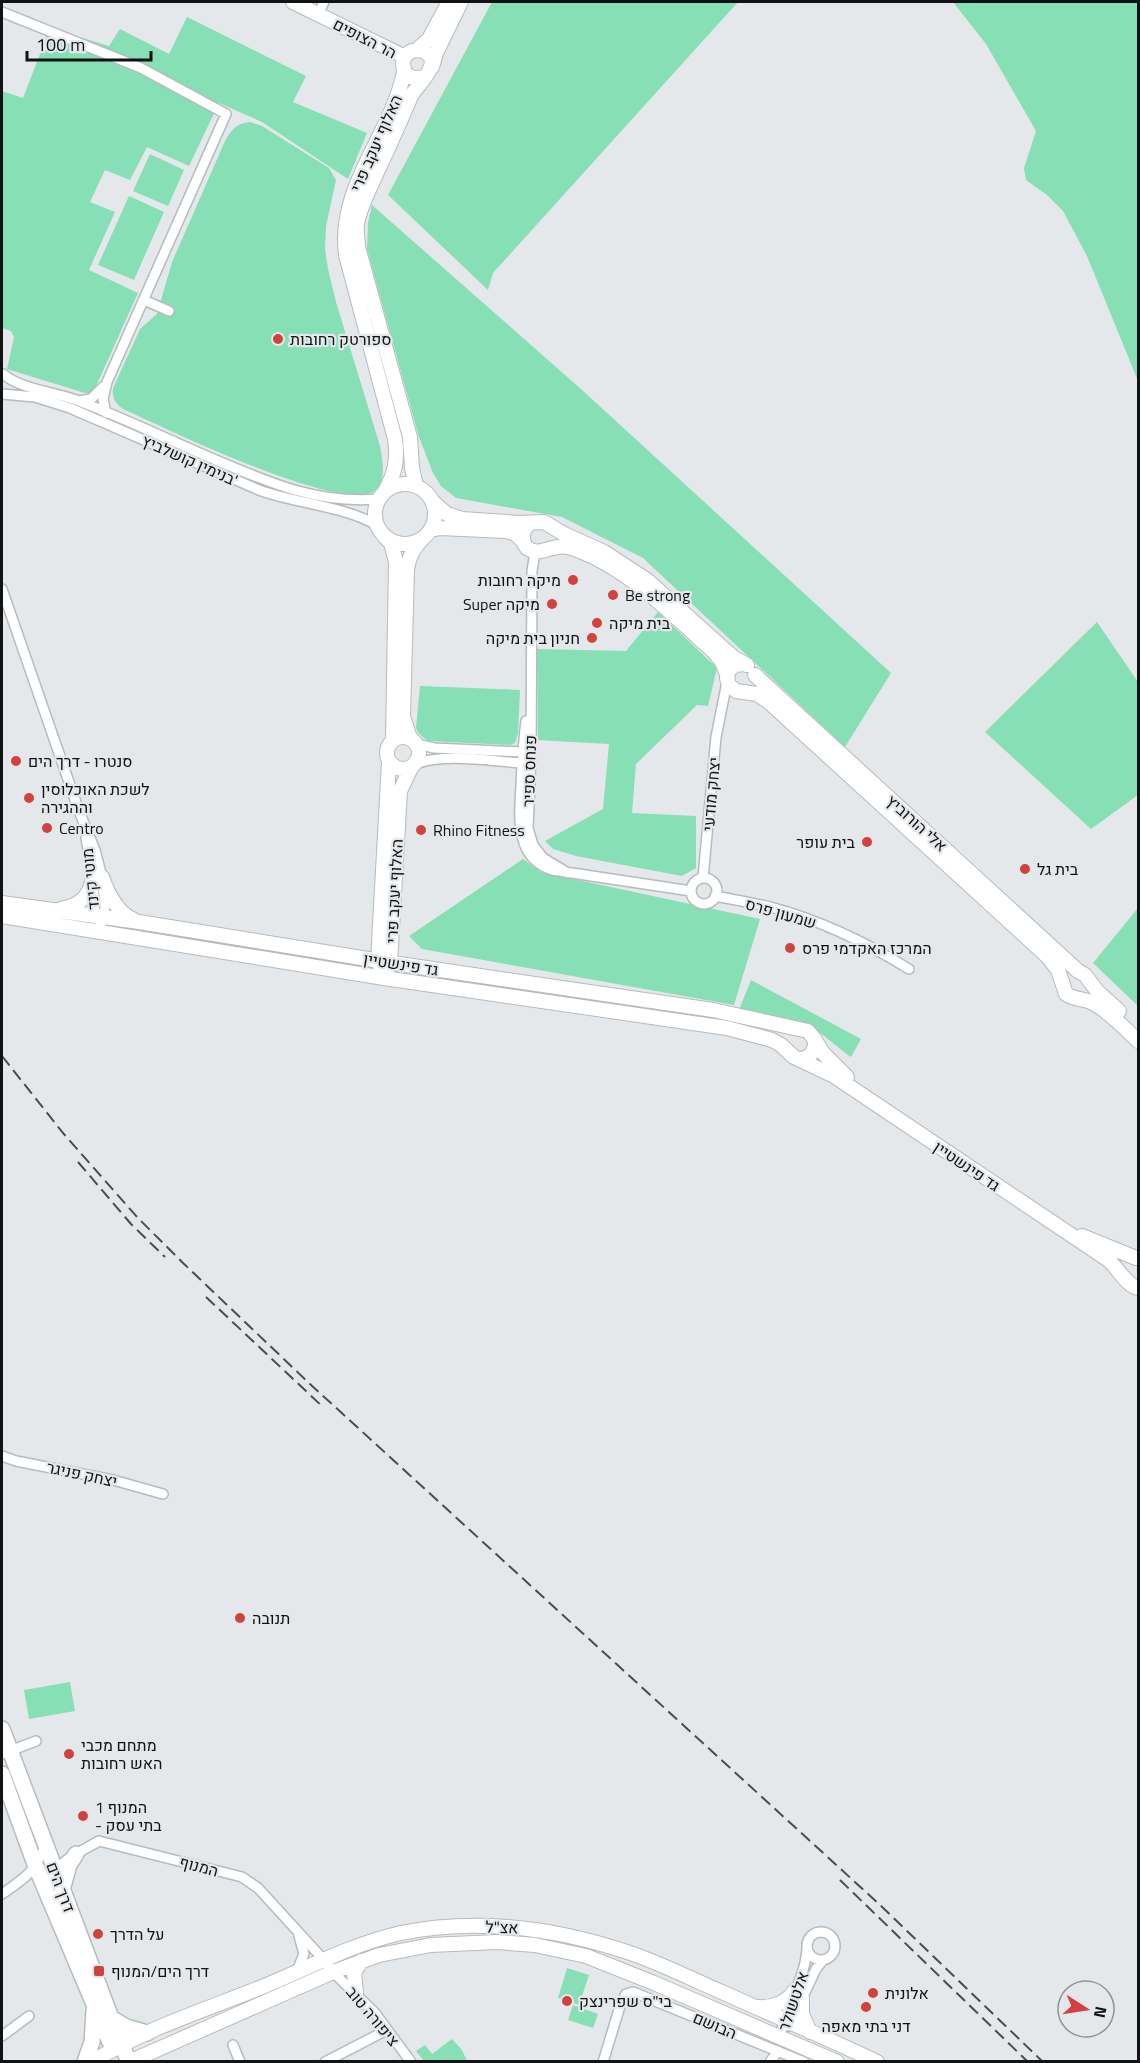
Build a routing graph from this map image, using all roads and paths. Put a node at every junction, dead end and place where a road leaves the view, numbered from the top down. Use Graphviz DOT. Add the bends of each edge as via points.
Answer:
graph roads {
  1 [pos="293,2"];
  2 [pos="449,2"];
  3 [pos="461,2"];
  4 [pos="321,8"];
  5 [pos="2,12"];
  6 [pos="417,50"];
  7 [pos="405,57"];
  8 [pos="405,72"];
  9 [pos="429,72"];
  10 [pos="144,300"];
  11 [pos="169,311"];
  12 [pos="2,373"];
  13 [pos="106,382"];
  14 [pos="2,394"];
  15 [pos="79,401"];
  16 [pos="106,413"];
  17 [pos="416,486"];
  18 [pos="382,496"];
  19 [pos="433,502"];
  20 [pos="530,523"];
  21 [pos="551,528"];
  22 [pos="381,531"];
  23 [pos="427,534"];
  24 [pos="523,541"];
  25 [pos="541,551"];
  26 [pos="2,589"];
  27 [pos="4,605"];
  28 [pos="744,664"];
  29 [pos="755,675"];
  30 [pos="727,678"];
  31 [pos="531,691"];
  32 [pos="742,692"];
  33 [pos="722,710"];
  34 [pos="393,740"];
  35 [pos="413,741"];
  36 [pos="523,752"];
  37 [pos="531,758"];
  38 [pos="389,762"];
  39 [pos="522,763"];
  40 [pos="413,766"];
  41 [pos="568,873"];
  42 [pos="98,877"];
  43 [pos="703,878"];
  44 [pos="691,891"];
  45 [pos="715,896"];
  46 [pos="2,903"];
  47 [pos="56,910"];
  48 [pos="2,916"];
  49 [pos="99,916"];
  50 [pos="139,922"];
  51 [pos="98,930"];
  52 [pos="386,933"];
  53 [pos="362,958"];
  54 [pos="384,962"];
  55 [pos="426,968"];
  56 [pos="909,969"];
  57 [pos="1078,971"];
  58 [pos="384,978"];
  59 [pos="1089,982"];
  60 [pos="1062,983"];
  61 [pos="1079,998"];
  62 [pos="1138,1029"];
  63 [pos="800,1030"];
  64 [pos="813,1036"];
  65 [pos="1138,1041"];
  66 [pos="794,1055"];
  67 [pos="872,1102"];
  68 [pos="1063,1229"];
  69 [pos="1137,1258"];
  70 [pos="1126,1280"];
  71 [pos="1138,1288"];
  72 [pos="2,1456"];
  73 [pos="163,1494"];
  74 [pos="2,1729"];
  75 [pos="36,1741"];
  76 [pos="6,1752"];
  77 [pos="2,1774"];
  78 [pos="44,1845"];
  79 [pos="76,1854"];
  80 [pos="36,1867"];
  81 [pos="55,1870"];
  82 [pos="23,1879"];
  83 [pos="52,1891"];
  84 [pos="2,1894"];
  85 [pos="299,1934"];
  86 [pos="807,1949"];
  87 [pos="323,1959"];
  88 [pos="823,1960"];
  89 [pos="361,1961"];
  90 [pos="297,1972"];
  91 [pos="333,1972"];
  92 [pos="356,1993"];
  93 [pos="799,1994"];
  94 [pos="756,2007"];
  95 [pos="94,2008"];
  96 [pos="29,2016"];
  97 [pos="111,2018"];
  98 [pos="787,2021"];
  99 [pos="387,2030"];
  100 [pos="810,2032"];
  101 [pos="147,2033"];
  102 [pos="2,2036"];
  103 [pos="779,2044"];
  104 [pos="233,2045"];
  105 [pos="118,2052"];
  106 [pos="85,2061"];
  107 [pos="92,2061"];
  108 [pos="129,2061"];
  109 [pos="240,2061"];
  110 [pos="326,2061"];
  111 [pos="411,2061"];
  112 [pos="603,2061"];
  113 [pos="770,2061"];
  114 [pos="804,2061"];
  115 [pos="837,2061"];
  116 [pos="877,2061"];
  1 -- 4 [label="street, הר הצופים"];
  2 -- 6 [label="street" via="429,39"];
  3 -- 9 [label="street, האלוף יעקב פרי"];
  4 -- 7 [label="street, הר הצופים"];
  5 -- 10 [label="street" via="141,68 225,114"];
  6 -- 7 [label="street"];
  6 -- 9 [label="street" via="430,57"];
  7 -- 8 [label="street"];
  8 -- 9 [label="street" via="417,80"];
  8 -- 18 [label="street, האלוף יעקב פרי" via="394,108 353,192 344,235 348,265 397,452 396,470"];
  9 -- 17 [label="street, האלוף יעקב פרי" via="414,91 357,225 358,247 410,437"];
  10 -- 11 [label="street"];
  10 -- 13 [label="street"];
  12 -- 14 [label="street" via="7,383"];
  12 -- 15 [label="street, בנימין קושלביץ'" via="22,385"];
  13 -- 15 [label="street" via="91,399"];
  13 -- 16 [label="street"];
  14 -- 22 [label="street, בנימין קושלביץ'" via="35,397 63,406 259,490 363,517"];
  15 -- 16 [label="street, בנימין קושלביץ'"];
  16 -- 18 [label="street, בנימין קושלביץ'" via="280,486 339,500"];
  17 -- 18 [label="street" via="396,486"];
  17 -- 19 [label="street"];
  18 -- 22 [label="street" via="376,513"];
  19 -- 20 [label="street" via="447,514 462,519"];
  19 -- 23 [label="street" via="435,516"];
  20 -- 21 [label="street" via="540,521"];
  20 -- 24 [label="street"];
  21 -- 25 [label="street" via="554,537"];
  21 -- 28 [label="street" via="635,570"];
  22 -- 23 [label="street" via="390,540 403,544 417,542"];
  22 -- 34 [label="street" via="392,543 396,562"];
  23 -- 24 [label="street" via="440,528 505,531"];
  23 -- 35 [label="street" via="413,549 407,570 403,717"];
  24 -- 25 [label="street" via="527,548"];
  25 -- 30 [label="street" via="559,546 574,549 629,578 714,652"];
  25 -- 31 [label="street, פנחס ספיר" via="532,571"];
  26 -- 27 [label="street, מוטי קינד"];
  27 -- 42 [label="street, מוטי קינד" via="93,841"];
  28 -- 29 [label="street"];
  28 -- 30 [label="street" via="732,667"];
  29 -- 32 [label="street" via="751,687"];
  29 -- 57 [label="street, אלי הורוביץ"];
  30 -- 32 [label="street" via="733,690"];
  30 -- 33 [label="street, יצחק מודעי"];
  31 -- 36 [label="street, פנחס ספיר"];
  31 -- 37 [label="street, פנחס ספיר"];
  32 -- 33 [label="street" via="729,698"];
  32 -- 60 [label="street, אלי הורוביץ" via="757,694 770,704 1047,956"];
  33 -- 43 [label="street, יצחק מודעי"];
  34 -- 35 [label="street" via="402,737"];
  34 -- 38 [label="street" via="387,748"];
  35 -- 36 [label="street" via="434,748"];
  35 -- 40 [label="street" via="419,754"];
  36 -- 37 [label="street"];
  36 -- 39 [label="street, פנחס ספיר"];
  37 -- 39 [label="street"];
  37 -- 41 [label="street, פנחס ספיר" via="527,820 530,837 543,858"];
  38 -- 40 [label="street" via="402,770"];
  38 -- 52 [label="street, האלוף יעקב פרי"];
  39 -- 40 [label="street" via="447,759"];
  39 -- 41 [label="street, פנחס ספיר" via="522,840 540,864"];
  40 -- 52 [label="street, האלוף יעקב פרי" via="400,791"];
  41 -- 44 [label="street"];
  42 -- 47 [label="street" via="83,900"];
  42 -- 49 [label="street, מוטי קינד" via="105,905"];
  42 -- 50 [label="street" via="116,906"];
  43 -- 44 [label="street" via="694,883"];
  43 -- 45 [label="street" via="714,884"];
  44 -- 45 [label="street" via="699,903 709,902"];
  45 -- 56 [label="street, שמעון פרס" via="774,908 814,922 860,941"];
  46 -- 47 [label="street, גד פינשטיין"];
  47 -- 49 [label="street, גד פינשטיין"];
  48 -- 51 [label="street, גד פינשטיין"];
  49 -- 50 [label="street, גד פינשטיין"];
  49 -- 51 [label="street, מוטי קינד"];
  50 -- 53 [label="street, גד פינשטיין"];
  51 -- 58 [label="street, גד פינשטיין"];
  52 -- 53 [label="street" via="373,951"];
  52 -- 54 [label="street, האלוף יעקב פרי"];
  52 -- 55 [label="street" via="399,956"];
  53 -- 54 [label="street, גד פינשטיין"];
  54 -- 55 [label="street, גד פינשטיין"];
  54 -- 58 [label="street, האלוף יעקב פרי"];
  55 -- 63 [label="street, גד פינשטיין" via="713,1011"];
  57 -- 59 [label="street"];
  57 -- 60 [label="street" via="1067,973"];
  58 -- 66 [label="street, גד פינשטיין" via="727,1028 772,1040"];
  59 -- 61 [label="street" via="1088,991"];
  59 -- 62 [label="street"];
  60 -- 61 [label="street" via="1065,994"];
  61 -- 65 [label="street" via="1102,1008"];
  63 -- 64 [label="street"];
  63 -- 66 [label="street" via="788,1038 787,1047"];
  64 -- 66 [label="street" via="812,1053 804,1058"];
  64 -- 67 [label="street, גד פינשטיין" via="831,1062"];
  66 -- 67 [label="street, גד פינשטיין" via="826,1070"];
  67 -- 68 [label="street, גד פינשטיין"];
  68 -- 69 [label="street, גד פינשטיין"];
  68 -- 70 [label="street, גד פינשטיין" via="1113,1264"];
  69 -- 70 [label="street" via="1126,1267"];
  70 -- 71 [label="street, גד פינשטיין"];
  72 -- 73 [label="street, יצחק פניגר"];
  74 -- 76 [label="main road, דרך הים"];
  75 -- 76 [label="street"];
  76 -- 78 [label="main road, דרך הים"];
  77 -- 80 [label="main road, דרך הים"];
  78 -- 79 [label="main road"];
  78 -- 80 [label="street"];
  78 -- 81 [label="main road, דרך הים"];
  79 -- 81 [label="street, המנוף"];
  79 -- 83 [label="main road"];
  79 -- 85 [label="street, המנוף" via="99,1840 242,1877 258,1888"];
  80 -- 82 [label="street"];
  80 -- 83 [label="main road, דרך הים"];
  81 -- 83 [label="main road, דרך הים"];
  82 -- 83 [label="street"];
  82 -- 84 [label="street"];
  83 -- 95 [label="main road, דרך הים"];
  83 -- 97 [label="main road, דרך הים"];
  85 -- 87 [label="street, המנוף"];
  85 -- 90 [label="street" via="304,1954"];
  86 -- 88 [label="street" via="812,1957"];
  86 -- 88 [label="street" via="810,1936 818,1932 827,1934 834,1941 834,1950"];
  86 -- 93 [label="street, אלטשולר"];
  87 -- 90 [label="street, אצ\"ל"];
  87 -- 91 [label="street, המנוף"];
  87 -- 94 [label="street, אצ\"ל" via="403,1933 471,1926 528,1928 634,1954"];
  88 -- 93 [label="street, אלטשולר"];
  89 -- 91 [label="street, אצ\"ל"];
  89 -- 92 [label="street" via="354,1973"];
  89 -- 103 [label="street, אצ\"ל" via="431,1945 535,1944 624,1970"];
  90 -- 101 [label="street, אצ\"ל"];
  91 -- 92 [label="street, ציפורה טוב"];
  91 -- 108 [label="street, אצ\"ל"];
  92 -- 99 [label="street, ציפורה טוב"];
  93 -- 94 [label="street" via="774,2006"];
  93 -- 98 [label="street, אלטשולר"];
  93 -- 100 [label="street"];
  94 -- 98 [label="street, אצ\"ל"];
  95 -- 105 [label="main road, דרך הים"];
  95 -- 106 [label="main road" via="92,2042"];
  96 -- 102 [label="street"];
  97 -- 101 [label="main road"];
  97 -- 105 [label="main road, דרך הים"];
  98 -- 100 [label="street, אצ\"ל"];
  98 -- 103 [label="street, אלטשולר"];
  99 -- 110 [label="street"];
  99 -- 111 [label="street, ציפורה טוב"];
  100 -- 116 [label="street, אצ\"ל"];
  101 -- 105 [label="street, אצ\"ל"];
  103 -- 112 [label="street, הבושם" via="633,1992 626,1994 621,2003"];
  103 -- 113 [label="street"];
  103 -- 114 [label="street, הבושם"];
  103 -- 115 [label="street, אצ\"ל"];
  104 -- 109 [label="street"];
  105 -- 107 [label="street, אצ\"ל"];
  105 -- 108 [label="main road"];
}
